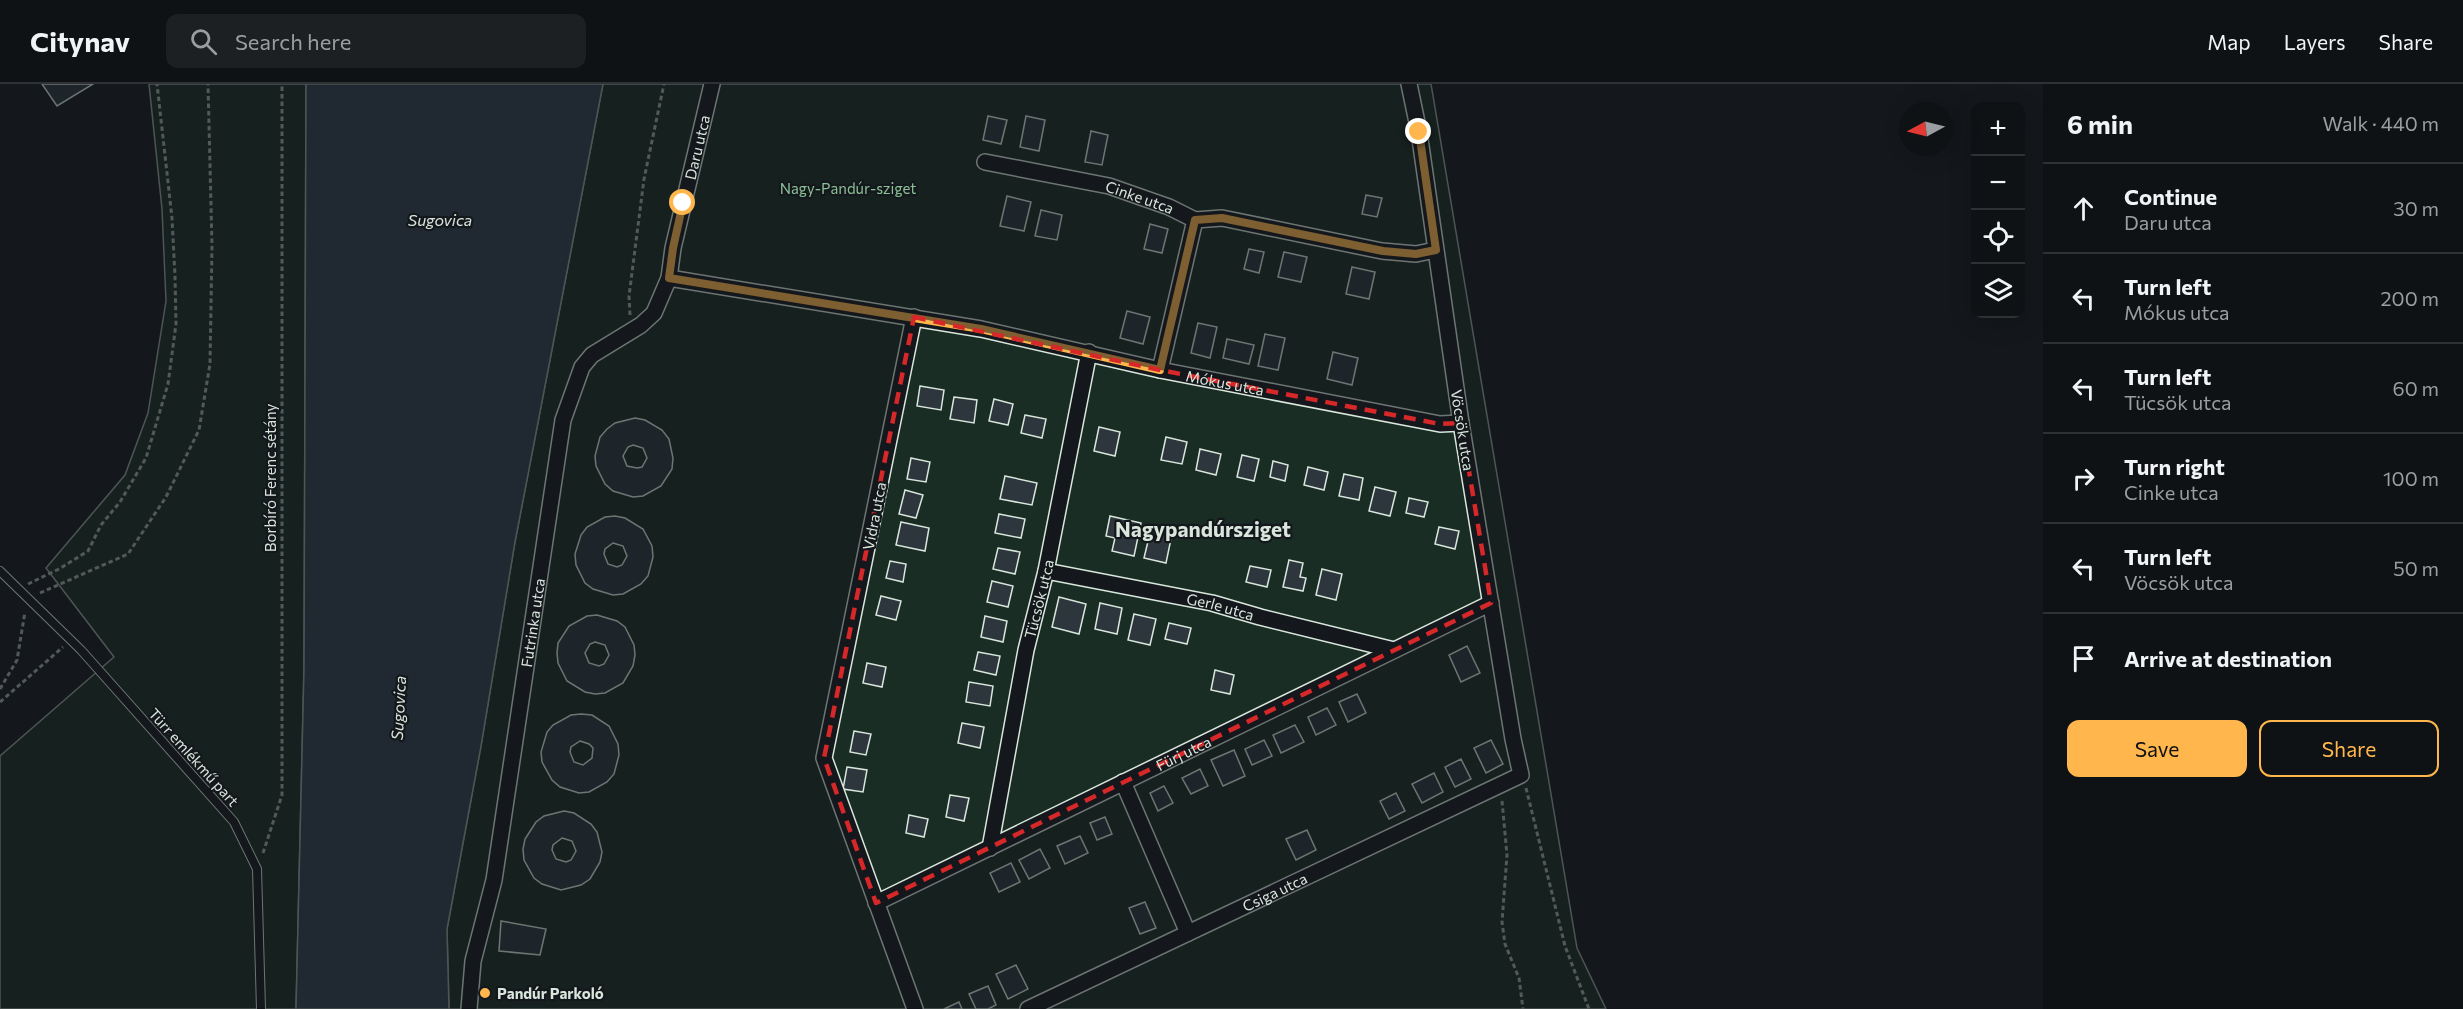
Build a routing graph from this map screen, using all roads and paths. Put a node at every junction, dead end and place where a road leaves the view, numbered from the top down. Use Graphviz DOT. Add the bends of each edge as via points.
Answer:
graph roads {
  1 [pos="158,84"];
  2 [pos="208,84"];
  3 [pos="282,84"];
  4 [pos="664,84"];
  5 [pos="712,84"];
  6 [pos="1409,84"];
  7 [pos="985,162"];
  8 [pos="1195,220"];
  9 [pos="1436,250"];
  10 [pos="669,278"];
  11 [pos="914,317"];
  12 [pos="636,327"];
  13 [pos="1089,352"];
  14 [pos="1160,370"];
  15 [pos="1461,423"];
  16 [pos="0,571"];
  17 [pos="1046,571"];
  18 [pos="18,589"];
  19 [pos="28,598"];
  20 [pos="1491,603"];
  21 [pos="71,640"];
  22 [pos="1394,650"];
  23 [pos="0,689"];
  24 [pos="0,702"];
  25 [pos="1521,775"];
  26 [pos="1123,782"];
  27 [pos="1501,784"];
  28 [pos="990,848"];
  29 [pos="257,869"];
  30 [pos="876,903"];
  31 [pos="1188,933"];
  32 [pos="261,1009"];
  33 [pos="469,1009"];
  34 [pos="915,1009"];
  35 [pos="1028,1009"];
  36 [pos="1523,1009"];
  37 [pos="1589,1009"];
  1 -- 18 [label="path" via="175,276 176,324 168,384 146,458 88,550"];
  2 -- 19 [label="path" via="210,352 199,430 166,497 128,554"];
  3 -- 29 [label="path, Borbíró Ferenc sétány" via="282,795"];
  4 -- 12 [label="path" via="644,179 628,296 628,313"];
  5 -- 10 [label="street, Daru utca"];
  6 -- 9 [label="street, Vöcsök utca"];
  7 -- 8 [label="street, Cinke utca" via="1109,186"];
  8 -- 9 [label="street, Cinke utca" via="1222,218 1383,251 1416,254"];
  8 -- 14 [label="street"];
  9 -- 15 [label="street, Vöcsök utca"];
  10 -- 11 [label="street, Mókus utca"];
  10 -- 12 [label="street, Futrinka utca" via="654,313"];
  11 -- 13 [label="street, Mókus utca"];
  11 -- 30 [label="street, Vidra utca" via="824,758"];
  12 -- 33 [label="street, Futrinka utca" via="587,361 563,420 494,880 474,961"];
  13 -- 14 [label="street, Mókus utca"];
  13 -- 17 [label="street, Tücsök utca"];
  14 -- 15 [label="street, Mókus utca" via="1440,424"];
  15 -- 20 [label="street, Vöcsök utca"];
  16 -- 18 [label="lane, Türr emlékmű part"];
  17 -- 22 [label="street, Gerle utca" via="1212,603"];
  17 -- 28 [label="street, Tücsök utca" via="1026,650"];
  18 -- 19 [label="lane, Türr emlékmű part"];
  19 -- 21 [label="lane, Türr emlékmű part"];
  19 -- 23 [label="path" via="17,660"];
  20 -- 22 [label="street, Fürj utca"];
  20 -- 25 [label="street, Vöcsök utca"];
  21 -- 24 [label="path"];
  21 -- 29 [label="lane, Türr emlékmű part" via="234,822"];
  22 -- 26 [label="street, Fürj utca"];
  25 -- 27 [label="street, Csiga utca"];
  25 -- 37 [label="path" via="1565,946"];
  26 -- 28 [label="street, Fürj utca"];
  26 -- 31 [label="street"];
  27 -- 31 [label="street, Csiga utca"];
  27 -- 36 [label="path" via="1507,855 1502,922 1505,944 1519,978"];
  28 -- 30 [label="street, Fürj utca"];
  29 -- 32 [label="lane, Türr emlékmű part"];
  30 -- 34 [label="street, Vidra utca"];
  31 -- 35 [label="street, Csiga utca"];
}
